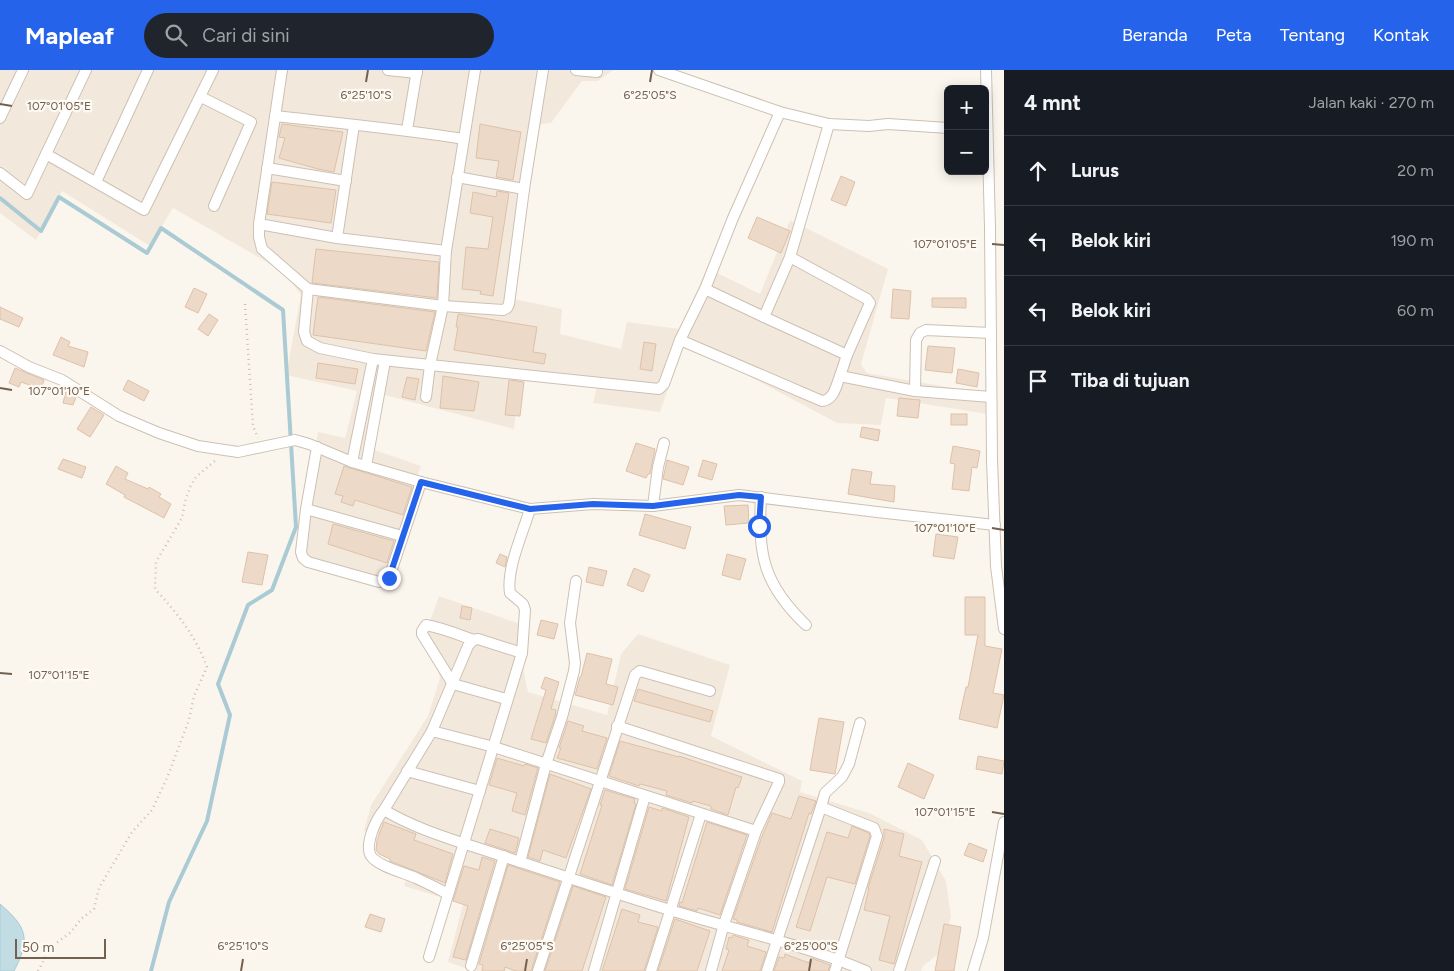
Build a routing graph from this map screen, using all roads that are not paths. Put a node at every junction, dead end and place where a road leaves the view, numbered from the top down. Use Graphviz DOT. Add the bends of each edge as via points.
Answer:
graph roads {
  1 [pos="23,70"];
  2 [pos="86,70"];
  3 [pos="148,70"];
  4 [pos="213,70"];
  5 [pos="282,70"];
  6 [pos="388,70"];
  7 [pos="475,70"];
  8 [pos="543,70"];
  9 [pos="576,70"];
  10 [pos="600,70"];
  11 [pos="659,70"];
  12 [pos="986,70"];
  13 [pos="417,72"];
  14 [pos="201,97"];
  15 [pos="3,101"];
  16 [pos="780,112"];
  17 [pos="275,116"];
  18 [pos="0,118"];
  19 [pos="829,124"];
  20 [pos="354,125"];
  21 [pos="944,128"];
  22 [pos="408,130"];
  23 [pos="986,130"];
  24 [pos="464,139"];
  25 [pos="46,154"];
  26 [pos="266,168"];
  27 [pos="0,173"];
  28 [pos="988,175"];
  29 [pos="457,177"];
  30 [pos="346,181"];
  31 [pos="96,182"];
  32 [pos="524,189"];
  33 [pos="214,206"];
  34 [pos="260,224"];
  35 [pos="337,238"];
  36 [pos="446,251"];
  37 [pos="790,257"];
  38 [pos="308,289"];
  39 [pos="705,289"];
  40 [pos="443,306"];
  41 [pos="764,317"];
  42 [pos="991,333"];
  43 [pos="680,340"];
  44 [pos="0,351"];
  45 [pos="847,356"];
  46 [pos="373,359"];
  47 [pos="385,362"];
  48 [pos="430,365"];
  49 [pos="840,376"];
  50 [pos="915,390"];
  51 [pos="426,397"];
  52 [pos="991,397"];
  53 [pos="664,442"];
  54 [pos="317,447"];
  55 [pos="352,462"];
  56 [pos="366,466"];
  57 [pos="421,482"];
  58 [pos="761,497"];
  59 [pos="653,506"];
  60 [pos="306,509"];
  61 [pos="530,509"];
  62 [pos="995,524"];
  63 [pos="402,536"];
  64 [pos="576,581"];
  65 [pos="1002,592"];
  66 [pos="806,625"];
  67 [pos="1004,629"];
  68 [pos="473,640"];
  69 [pos="522,652"];
  70 [pos="453,684"];
  71 [pos="710,691"];
  72 [pos="506,699"];
  73 [pos="860,723"];
  74 [pos="617,726"];
  75 [pos="432,731"];
  76 [pos="494,747"];
  77 [pos="546,764"];
  78 [pos="406,771"];
  79 [pos="600,781"];
  80 [pos="480,791"];
  81 [pos="645,796"];
  82 [pos="821,807"];
  83 [pos="384,810"];
  84 [pos="701,814"];
  85 [pos="1004,822"];
  86 [pos="756,831"];
  87 [pos="463,843"];
  88 [pos="504,856"];
  89 [pos="935,861"];
  90 [pos="520,862"];
  91 [pos="568,877"];
  92 [pos="618,893"];
  93 [pos="448,894"];
  94 [pos="670,910"];
  95 [pos="724,924"];
  96 [pos="778,940"];
  97 [pos="429,957"];
  98 [pos="838,959"];
  99 [pos="472,966"];
  100 [pos="538,971"];
  101 [pos="594,971"];
  102 [pos="651,971"];
  103 [pos="711,971"];
  104 [pos="767,971"];
  105 [pos="835,971"];
  106 [pos="866,971"];
  107 [pos="899,971"];
  108 [pos="972,971"];
  1 -- 15 [label="street"];
  2 -- 25 [label="street"];
  3 -- 31 [label="street"];
  4 -- 14 [label="street"];
  5 -- 17 [label="street"];
  6 -- 13 [label="street"];
  7 -- 24 [label="street"];
  8 -- 32 [label="street"];
  9 -- 10 [label="street"];
  11 -- 16 [label="street"];
  12 -- 23 [label="street"];
  13 -- 22 [label="street"];
  14 -- 31 [label="street" via="144,210"];
  14 -- 33 [label="street" via="251,122"];
  15 -- 18 [label="street"];
  16 -- 19 [label="street"];
  16 -- 39 [label="street"];
  17 -- 20 [label="street"];
  17 -- 26 [label="street"];
  19 -- 21 [label="street"];
  19 -- 37 [label="street"];
  20 -- 22 [label="street"];
  20 -- 30 [label="street"];
  22 -- 24 [label="street"];
  24 -- 29 [label="street"];
  25 -- 27 [label="street" via="27,194"];
  25 -- 31 [label="street"];
  26 -- 30 [label="street"];
  26 -- 34 [label="street"];
  28 -- 42 [label="street"];
  29 -- 32 [label="street"];
  29 -- 36 [label="street"];
  30 -- 35 [label="street"];
  32 -- 40 [label="street" via="507,308"];
  34 -- 35 [label="street"];
  34 -- 38 [label="street" via="262,249"];
  35 -- 36 [label="street"];
  36 -- 40 [label="street"];
  37 -- 41 [label="street"];
  37 -- 45 [label="street" via="867,298 870,303"];
  38 -- 40 [label="street"];
  38 -- 46 [label="street" via="304,332 307,341 320,348"];
  39 -- 41 [label="street"];
  39 -- 43 [label="street"];
  40 -- 48 [label="street"];
  41 -- 45 [label="street"];
  42 -- 50 [label="street" via="920,332 916,340"];
  42 -- 52 [label="street"];
  43 -- 48 [label="street" via="664,384 659,389"];
  43 -- 49 [label="street" via="822,401 832,397"];
  44 -- 54 [label="street" via="62,380 119,416 198,446 238,452 295,440"];
  45 -- 49 [label="street"];
  46 -- 47 [label="street"];
  46 -- 55 [label="street"];
  47 -- 48 [label="street"];
  47 -- 56 [label="street"];
  48 -- 51 [label="street"];
  49 -- 50 [label="street"];
  50 -- 52 [label="street"];
  52 -- 62 [label="street"];
  53 -- 59 [label="street"];
  54 -- 55 [label="street"];
  54 -- 60 [label="street"];
  55 -- 56 [label="street"];
  56 -- 57 [label="street"];
  57 -- 61 [label="street"];
  57 -- 63 [label="street"];
  58 -- 59 [label="street" via="739,495"];
  58 -- 62 [label="street"];
  58 -- 66 [label="street" via="759,526 765,569 785,603"];
  59 -- 61 [label="street" via="593,504"];
  60 -- 63 [label="street"];
  60 -- 63 [label="street" via="303,558 370,580 379,582 389,578"];
  61 -- 69 [label="street" via="513,561 509,588 525,610"];
  62 -- 65 [label="street" via="996,566"];
  64 -- 77 [label="street" via="570,623 575,663"];
  65 -- 67 [label="street"];
  68 -- 69 [label="street"];
  68 -- 70 [label="street"];
  68 -- 70 [label="street" via="426,625 422,631"];
  69 -- 72 [label="street"];
  70 -- 72 [label="street"];
  70 -- 75 [label="street"];
  71 -- 74 [label="street" via="640,671 634,675"];
  72 -- 76 [label="street"];
  73 -- 82 [label="street" via="849,764 825,793"];
  74 -- 79 [label="street"];
  74 -- 86 [label="street" via="779,779"];
  75 -- 76 [label="street"];
  75 -- 78 [label="street"];
  76 -- 77 [label="street"];
  76 -- 80 [label="street"];
  77 -- 79 [label="street"];
  77 -- 90 [label="street"];
  78 -- 80 [label="street"];
  78 -- 83 [label="street"];
  79 -- 81 [label="street"];
  79 -- 91 [label="street"];
  80 -- 87 [label="street"];
  81 -- 84 [label="street"];
  81 -- 92 [label="street"];
  82 -- 96 [label="street"];
  82 -- 98 [label="street" via="874,828 876,832 876,842"];
  83 -- 87 [label="street"];
  83 -- 93 [label="street" via="375,822 368,848 370,855 375,861"];
  84 -- 86 [label="street"];
  84 -- 94 [label="street"];
  85 -- 108 [label="street" via="983,938"];
  86 -- 95 [label="street"];
  87 -- 88 [label="street"];
  87 -- 93 [label="street"];
  88 -- 90 [label="street"];
  88 -- 99 [label="street"];
  89 -- 107 [label="street"];
  90 -- 91 [label="street"];
  91 -- 92 [label="street"];
  91 -- 100 [label="street"];
  92 -- 94 [label="street"];
  92 -- 101 [label="street"];
  93 -- 97 [label="street"];
  94 -- 95 [label="street"];
  94 -- 102 [label="street"];
  95 -- 96 [label="street"];
  95 -- 103 [label="street"];
  96 -- 98 [label="street"];
  96 -- 104 [label="street"];
  98 -- 105 [label="street"];
  98 -- 106 [label="street"];
}
